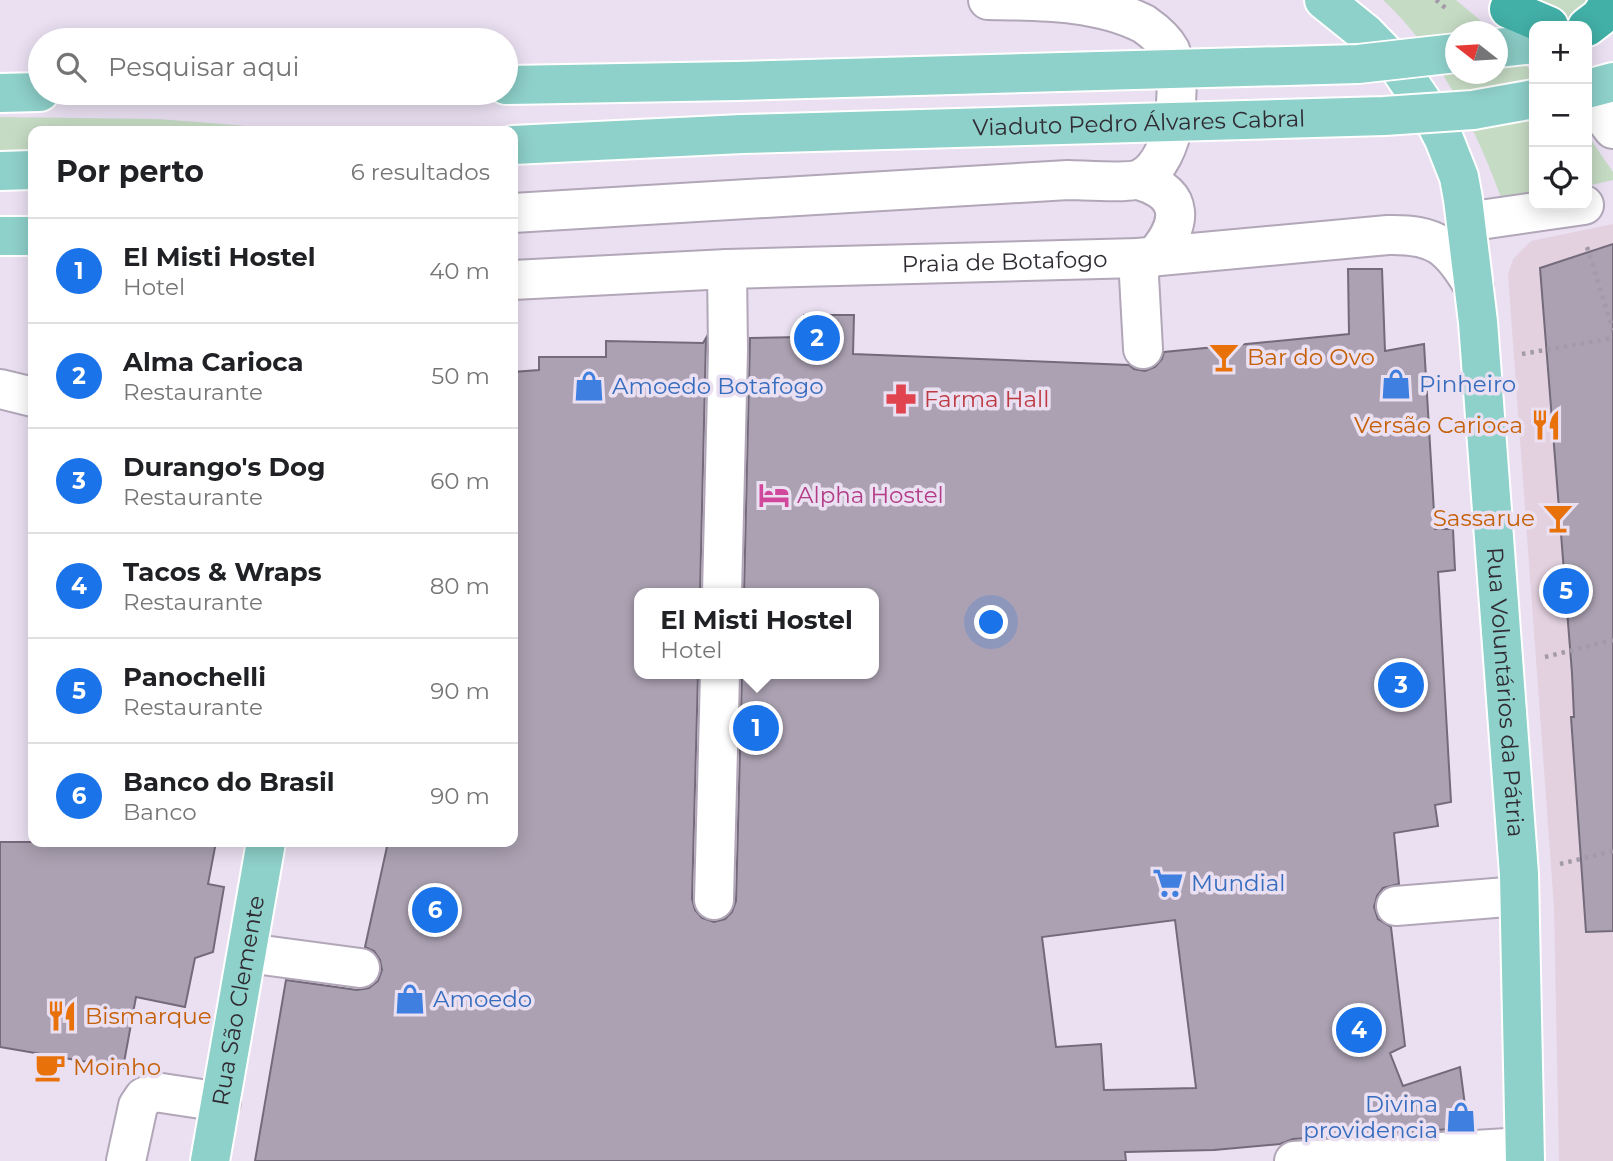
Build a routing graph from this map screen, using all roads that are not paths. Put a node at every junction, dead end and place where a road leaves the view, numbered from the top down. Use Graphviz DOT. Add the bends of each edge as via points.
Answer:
graph roads {
  1 [pos="988,0"];
  2 [pos="1324,0"];
  3 [pos="1611,0"];
  4 [pos="1514,15"];
  5 [pos="1533,21"];
  6 [pos="1613,24"];
  7 [pos="1592,25"];
  8 [pos="1592,29"];
  9 [pos="1529,45"];
  10 [pos="1508,47"];
  11 [pos="1445,54"];
  12 [pos="1613,82"];
  13 [pos="518,85"];
  14 [pos="1592,88"];
  15 [pos="28,92"];
  16 [pos="0,93"];
  17 [pos="1529,100"];
  18 [pos="1592,102"];
  19 [pos="1613,129"];
  20 [pos="518,145"];
  21 [pos="28,170"];
  22 [pos="0,172"];
  23 [pos="1139,180"];
  24 [pos="1613,200"];
  25 [pos="1592,203"];
  26 [pos="1548,210"];
  27 [pos="518,213"];
  28 [pos="1466,222"];
  29 [pos="0,236"];
  30 [pos="28,236"];
  31 [pos="1146,257"];
  32 [pos="727,269"];
  33 [pos="518,278"];
  34 [pos="1474,287"];
  35 [pos="1143,349"];
  36 [pos="0,389"];
  37 [pos="28,396"];
  38 [pos="722,588"];
  39 [pos="720,679"];
  40 [pos="266,847"];
  41 [pos="1519,885"];
  42 [pos="714,900"];
  43 [pos="1396,906"];
  44 [pos="247,953"];
  45 [pos="360,968"];
  46 [pos="221,1102"];
  47 [pos="1525,1154"];
  48 [pos="126,1161"];
  49 [pos="210,1161"];
  50 [pos="1294,1161"];
  1 -- 23 [label="street" via="1093,4 1119,11 1162,38 1175,71 1175,114 1154,171"];
  2 -- 28 [label="main road" via="1381,47 1418,94 1452,157"];
  3 -- 7 [label="highway"];
  4 -- 5 [label="highway"];
  6 -- 8 [label="main road"];
  9 -- 10 [label="main road"];
  11 -- 13 [label="main road, bridge" via="1358,64"];
  12 -- 14 [label="main road"];
  15 -- 16 [label="main road"];
  17 -- 20 [label="main road, Viaduto Pedro Álvares Cabral, bridge" via="1473,110 1384,116"];
  18 -- 19 [label="street"];
  21 -- 22 [label="main road"];
  23 -- 27 [label="street" via="1068,180"];
  23 -- 31 [label="street" via="1168,194 1174,207 1168,240"];
  24 -- 25 [label="street"];
  26 -- 28 [label="street"];
  28 -- 34 [label="main road, Rua Voluntários da Pátria"];
  29 -- 30 [label="main road"];
  31 -- 32 [label="street, Praia de Botafogo"];
  31 -- 34 [label="street, Praia de Botafogo" via="1414,234 1445,248"];
  31 -- 35 [label="street"];
  32 -- 33 [label="street, Praia de Botafogo"];
  32 -- 38 [label="street"];
  34 -- 41 [label="main road, Rua Voluntários da Pátria"];
  36 -- 37 [label="street"];
  39 -- 42 [label="street"];
  40 -- 44 [label="main road, Rua São Clemente"];
  41 -- 43 [label="street"];
  41 -- 47 [label="main road, Rua Voluntários da Pátria"];
  44 -- 45 [label="street"];
  44 -- 46 [label="main road, Rua São Clemente"];
  46 -- 48 [label="street" via="155,1092 144,1097"];
  46 -- 49 [label="main road, Rua São Clemente"];
  47 -- 50 [label="street"];
}
